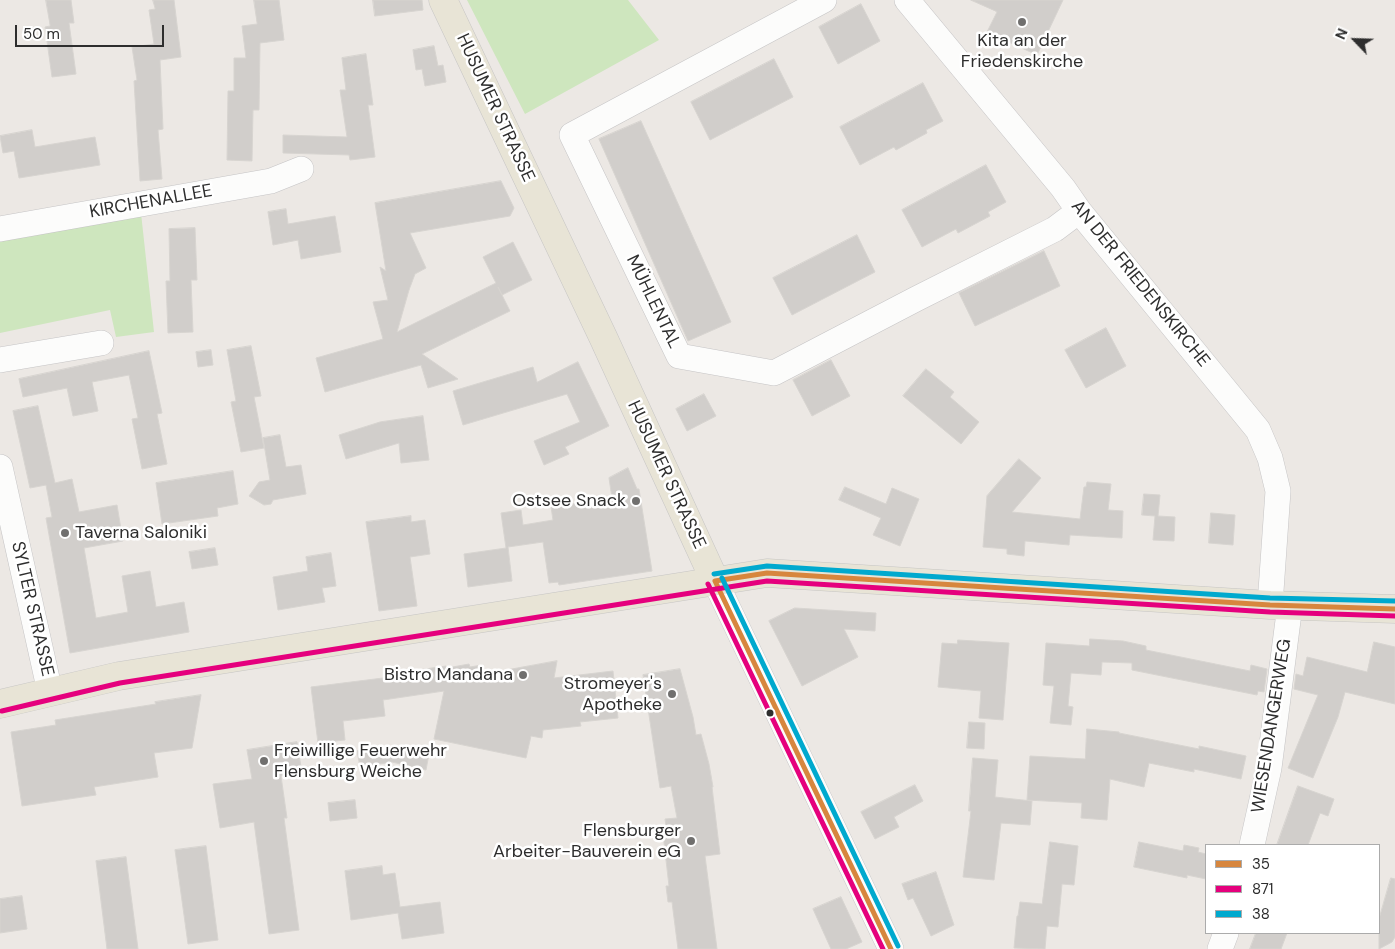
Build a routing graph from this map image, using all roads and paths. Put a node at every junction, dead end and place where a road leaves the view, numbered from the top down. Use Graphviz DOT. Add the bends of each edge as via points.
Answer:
graph roads {
  1 [pos="443,0"];
  2 [pos="824,0"];
  3 [pos="907,0"];
  4 [pos="301,169"];
  5 [pos="1079,211"];
  6 [pos="0,229"];
  7 [pos="101,343"];
  8 [pos="0,360"];
  9 [pos="0,467"];
  10 [pos="715,581"];
  11 [pos="1280,605"];
  12 [pos="1395,609"];
  13 [pos="50,692"];
  14 [pos="0,704"];
  15 [pos="1252,844"];
  16 [pos="1226,934"];
  17 [pos="891,949"];
  18 [pos="1220,949"];
  1 -- 10 [label="main road, HUSUMER STRASSE"];
  2 -- 5 [label="street, MÜHLENTAL" via="572,135 679,356 774,373 1055,228"];
  3 -- 5 [label="street, AN DER FRIEDENSKIRCHE"];
  4 -- 6 [label="street, KIRCHENALLEE" via="272,181"];
  5 -- 11 [label="street, AN DER FRIEDENSKIRCHE" via="1258,430 1270,458 1278,491"];
  7 -- 8 [label="street"];
  9 -- 13 [label="street, SYLTER STRASSE"];
  10 -- 11 [label="main road" via="767,573"];
  10 -- 13 [label="main road" via="119,676"];
  10 -- 17 [label="street, HUSUMER STRASSE"];
  11 -- 12 [label="main road"];
  11 -- 15 [label="street, WIESENDANGERWEG" via="1269,768"];
  13 -- 14 [label="main road"];
  16 -- 18 [label="street"];
}
